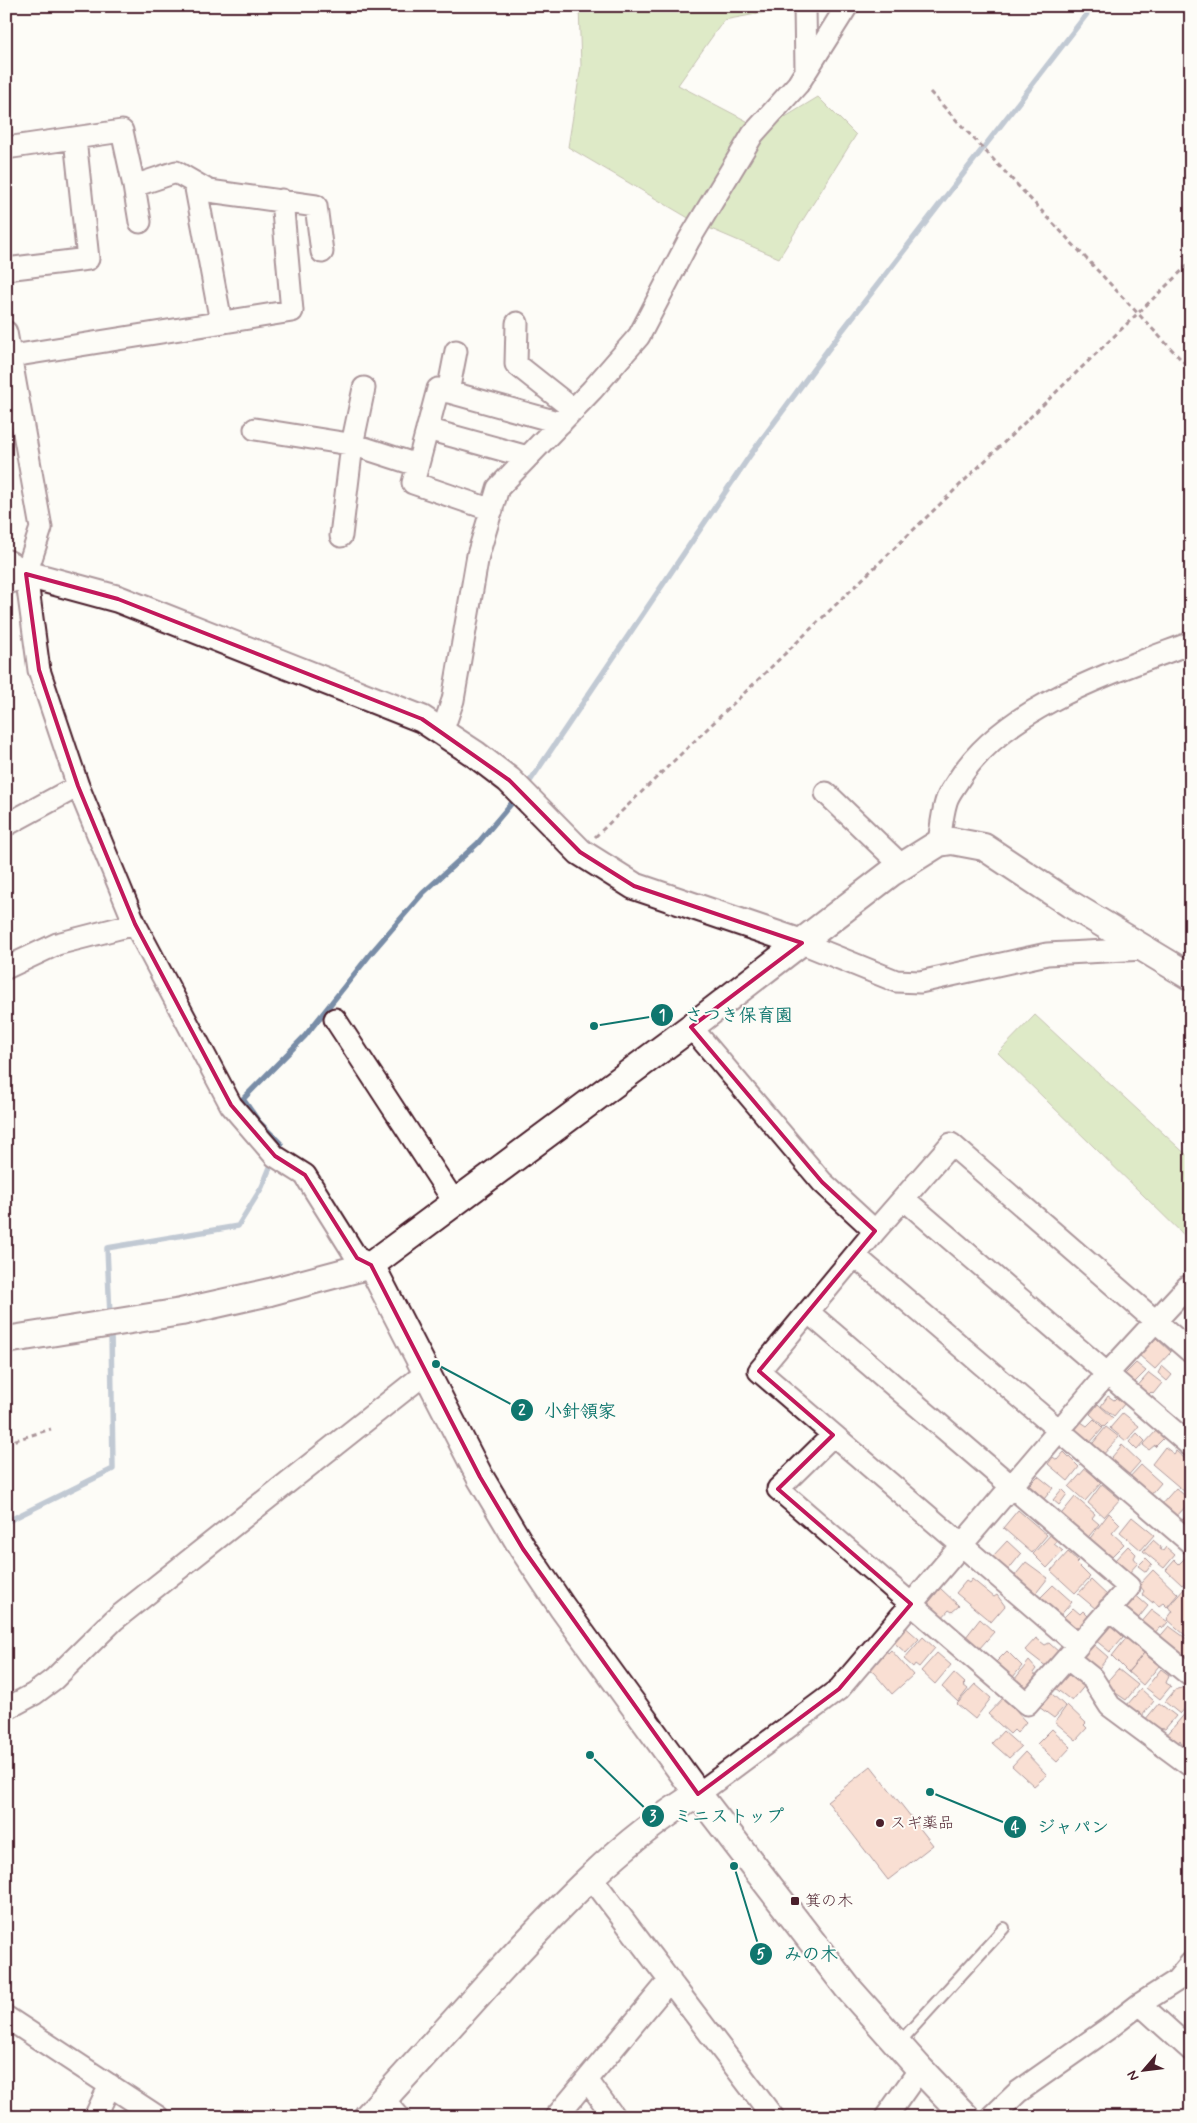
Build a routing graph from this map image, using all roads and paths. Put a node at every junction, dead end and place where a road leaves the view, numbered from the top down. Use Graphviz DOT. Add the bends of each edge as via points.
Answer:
graph roads {
  1 [pos="805,6"];
  2 [pos="846,6"];
  3 [pos="806,70"];
  4 [pos="930,92"];
  5 [pos="75,139"];
  6 [pos="6,148"];
  7 [pos="195,183"];
  8 [pos="134,186"];
  9 [pos="282,200"];
  10 [pos="140,222"];
  11 [pos="322,252"];
  12 [pos="1191,262"];
  13 [pos="6,269"];
  14 [pos="1137,314"];
  15 [pos="221,322"];
  16 [pos="517,323"];
  17 [pos="6,332"];
  18 [pos="456,351"];
  19 [pos="12,356"];
  20 [pos="1191,370"];
  21 [pos="364,388"];
  22 [pos="448,392"];
  23 [pos="567,416"];
  24 [pos="255,429"];
  25 [pos="427,429"];
  26 [pos="352,445"];
  27 [pos="528,457"];
  28 [pos="418,465"];
  29 [pos="492,510"];
  30 [pos="341,536"];
  31 [pos="13,574"];
  32 [pos="1191,643"];
  33 [pos="442,732"];
  34 [pos="78,786"];
  35 [pos="826,793"];
  36 [pos="6,825"];
  37 [pos="939,843"];
  38 [pos="580,852"];
  39 [pos="902,866"];
  40 [pos="135,924"];
  41 [pos="802,943"];
  42 [pos="1144,949"];
  43 [pos="6,968"];
  44 [pos="1191,977"];
  45 [pos="335,1019"];
  46 [pos="691,1027"];
  47 [pos="904,1199"];
  48 [pos="455,1203"];
  49 [pos="876,1231"];
  50 [pos="855,1256"];
  51 [pos="372,1265"];
  52 [pos="1187,1287"];
  53 [pos="808,1312"];
  54 [pos="1155,1321"];
  55 [pos="6,1340"];
  56 [pos="1191,1352"];
  57 [pos="427,1372"];
  58 [pos="1107,1374"];
  59 [pos="50,1429"];
  60 [pos="1060,1431"];
  61 [pos="833,1435"];
  62 [pos="6,1443"];
  63 [pos="1191,1446"];
  64 [pos="1012,1487"];
  65 [pos="1191,1543"];
  66 [pos="962,1546"];
  67 [pos="911,1604"];
  68 [pos="1109,1609"];
  69 [pos="1073,1651"];
  70 [pos="1191,1676"];
  71 [pos="6,1709"];
  72 [pos="1191,1766"];
  73 [pos="698,1794"];
  74 [pos="591,1877"];
  75 [pos="1004,1928"];
  76 [pos="1191,1963"];
  77 [pos="670,1980"];
  78 [pos="1140,2004"];
  79 [pos="6,2017"];
  80 [pos="898,2044"];
  81 [pos="1191,2050"];
  82 [pos="920,2069"];
  83 [pos="587,2080"];
  84 [pos="110,2085"];
  85 [pos="383,2111"];
  86 [pos="95,2117"];
  87 [pos="158,2117"];
  88 [pos="556,2117"];
  89 [pos="614,2117"];
  90 [pos="773,2117"];
  91 [pos="886,2117"];
  92 [pos="966,2117"];
  93 [pos="992,2117"];
  1 -- 3 [label="street"];
  2 -- 3 [label="street"];
  3 -- 23 [label="street" via="798,84 753,134 689,240 639,336"];
  4 -- 14 [label="path"];
  5 -- 6 [label="street"];
  5 -- 8 [label="street" via="122,131"];
  5 -- 13 [label="street" via="88,259"];
  7 -- 8 [label="street" via="176,172"];
  7 -- 9 [label="street" via="209,191"];
  7 -- 15 [label="street"];
  8 -- 10 [label="street"];
  9 -- 11 [label="street" via="316,206"];
  9 -- 15 [label="street" via="292,311"];
  12 -- 14 [label="path"];
  14 -- 20 [label="path"];
  14 -- 38 [label="path"];
  15 -- 19 [label="street"];
  16 -- 23 [label="street" via="516,364"];
  17 -- 19 [label="street"];
  18 -- 22 [label="street"];
  19 -- 31 [label="street" via="41,528"];
  21 -- 26 [label="street"];
  22 -- 23 [label="street"];
  22 -- 25 [label="street" via="438,389"];
  23 -- 27 [label="street"];
  24 -- 26 [label="street"];
  25 -- 27 [label="street"];
  25 -- 28 [label="street"];
  26 -- 28 [label="street"];
  26 -- 30 [label="street"];
  27 -- 29 [label="street" via="498,488"];
  28 -- 29 [label="street" via="413,483"];
  29 -- 33 [label="street" via="478,555 453,700"];
  31 -- 33 [label="street" via="118,599 422,720"];
  31 -- 34 [label="street" via="39,670"];
  32 -- 37 [label="street" via="1098,678 1036,710 996,738 966,769 946,801"];
  33 -- 38 [label="street" via="509,780"];
  34 -- 36 [label="street"];
  34 -- 40 [label="street"];
  35 -- 39 [label="street"];
  37 -- 39 [label="street"];
  37 -- 42 [label="street" via="952,841 984,847"];
  38 -- 41 [label="street" via="634,886"];
  39 -- 41 [label="street"];
  40 -- 43 [label="street" via="57,944"];
  40 -- 51 [label="street" via="231,1105 275,1156 305,1176 357,1258"];
  41 -- 42 [label="street" via="896,981 920,982 1046,954"];
  41 -- 46 [label="street"];
  42 -- 44 [label="street"];
  45 -- 48 [label="street"];
  46 -- 48 [label="street"];
  46 -- 49 [label="street" via="822,1182"];
  47 -- 49 [label="street"];
  47 -- 54 [label="street" via="951,1144"];
  47 -- 58 [label="street"];
  48 -- 51 [label="street"];
  49 -- 50 [label="street"];
  50 -- 53 [label="street"];
  50 -- 60 [label="street"];
  51 -- 55 [label="street" via="181,1312"];
  51 -- 57 [label="street"];
  52 -- 54 [label="street"];
  53 -- 61 [label="street" via="759,1371"];
  53 -- 64 [label="street"];
  54 -- 56 [label="street"];
  54 -- 58 [label="street"];
  57 -- 71 [label="street" via="114,1620 54,1679"];
  57 -- 73 [label="street" via="480,1478 523,1549"];
  58 -- 60 [label="street"];
  58 -- 63 [label="street"];
  59 -- 62 [label="path"];
  60 -- 64 [label="street"];
  60 -- 65 [label="street"];
  61 -- 66 [label="street"];
  61 -- 67 [label="street" via="778,1490"];
  64 -- 66 [label="street"];
  64 -- 68 [label="street" via="1129,1587"];
  66 -- 67 [label="street"];
  66 -- 69 [label="street"];
  67 -- 69 [label="street" via="1026,1704"];
  67 -- 73 [label="street" via="839,1690"];
  68 -- 69 [label="street"];
  68 -- 70 [label="street"];
  69 -- 72 [label="street" via="1110,1706"];
  73 -- 74 [label="street" via="679,1805"];
  73 -- 80 [label="street" via="847,1987"];
  74 -- 77 [label="street"];
  74 -- 85 [label="street" via="548,1919"];
  75 -- 80 [label="lane"];
  76 -- 78 [label="street" via="1176,1981"];
  77 -- 83 [label="street"];
  77 -- 90 [label="street"];
  78 -- 81 [label="street"];
  78 -- 93 [label="street" via="1018,2092"];
  79 -- 84 [label="street"];
  80 -- 82 [label="street"];
  82 -- 91 [label="street"];
  82 -- 92 [label="street"];
  83 -- 88 [label="street"];
  83 -- 89 [label="street"];
  84 -- 86 [label="street"];
  84 -- 87 [label="street"];
}
